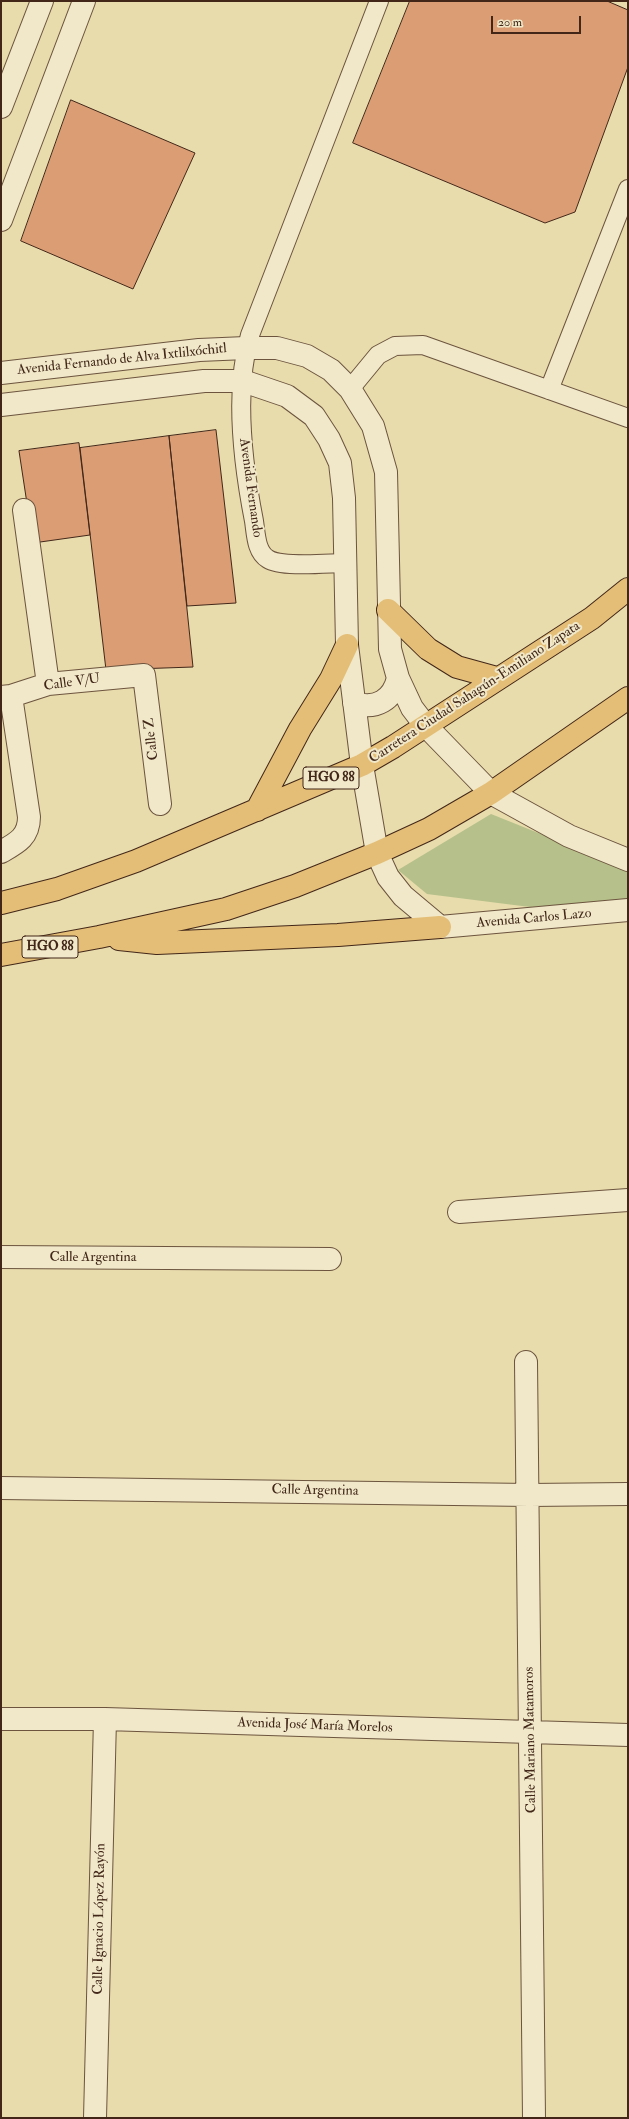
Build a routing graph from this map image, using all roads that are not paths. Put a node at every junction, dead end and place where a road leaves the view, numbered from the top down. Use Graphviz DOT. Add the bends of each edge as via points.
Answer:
graph roads {
  1 [pos="42,1"];
  2 [pos="379,1"];
  3 [pos="77,7"];
  4 [pos="1,107"];
  5 [pos="628,189"];
  6 [pos="3,203"];
  7 [pos="246,348"];
  8 [pos="1,373"];
  9 [pos="243,381"];
  10 [pos="350,389"];
  11 [pos="548,390"];
  12 [pos="1,404"];
  13 [pos="628,418"];
  14 [pos="24,510"];
  15 [pos="346,563"];
  16 [pos="628,589"];
  17 [pos="388,610"];
  18 [pos="347,645"];
  19 [pos="144,675"];
  20 [pos="398,678"];
  21 [pos="497,678"];
  22 [pos="48,684"];
  23 [pos="6,697"];
  24 [pos="628,698"];
  25 [pos="354,703"];
  26 [pos="425,725"];
  27 [pos="362,765"];
  28 [pos="491,793"];
  29 [pos="160,804"];
  30 [pos="257,810"];
  31 [pos="1,852"];
  32 [pos="377,853"];
  33 [pos="628,860"];
  34 [pos="1,903"];
  35 [pos="628,910"];
  36 [pos="440,927"];
  37 [pos="100,937"];
  38 [pos="1,954"];
  39 [pos="628,1200"];
  40 [pos="459,1212"];
  41 [pos="1,1257"];
  42 [pos="330,1259"];
  43 [pos="526,1362"];
  44 [pos="1,1488"];
  45 [pos="628,1494"];
  46 [pos="529,1495"];
  47 [pos="1,1719"];
  48 [pos="104,1719"];
  49 [pos="531,1733"];
  50 [pos="628,1735"];
  51 [pos="95,2118"];
  52 [pos="534,2118"];
  1 -- 4 [label="street"];
  2 -- 7 [label="lane, Avenida Fernando"];
  3 -- 6 [label="street"];
  5 -- 11 [label="lane"];
  7 -- 8 [label="street, Avenida Fernando de Alva Ixtlilxóchitl" via="199,350"];
  7 -- 9 [label="lane, Avenida Fernando"];
  7 -- 10 [label="street, Avenida Fernando de Alva Ixtlilxóchitl" via="277,348 307,356 331,370"];
  9 -- 12 [label="street" via="204,381"];
  9 -- 15 [label="street" via="287,396 314,416 329,439 340,463"];
  9 -- 15 [label="lane, Avenida Fernando" via="242,434 248,491 260,551 268,559 283,564"];
  10 -- 11 [label="lane" via="378,355 396,346 423,345"];
  10 -- 17 [label="street, Avenida Fernando de Alva Ixtlilxóchitl" via="374,426 386,472"];
  11 -- 13 [label="lane"];
  14 -- 22 [label="street"];
  15 -- 18 [label="street"];
  16 -- 21 [label="main road, Carretera Ciudad Sahagún-Emiliano Zapata / HGO 88" via="592,618"];
  17 -- 20 [label="street, Avenida Fernando de Alva Ixtlilxóchitl" via="390,649"];
  17 -- 21 [label="main road" via="428,649 457,668"];
  18 -- 25 [label="street"];
  18 -- 30 [label="main road"];
  19 -- 22 [label="street, Calle V/U"];
  19 -- 29 [label="street, Calle Z"];
  20 -- 25 [label="street" via="393,692 379,704 370,706"];
  20 -- 26 [label="street, Avenida Fernando de Alva Ixtlilxóchitl" via="412,708"];
  21 -- 26 [label="main road, Carretera Ciudad Sahagún-Emiliano Zapata / HGO 88"];
  22 -- 23 [label="street, Calle V/U"];
  23 -- 31 [label="street" via="30,817 29,828 21,840"];
  24 -- 28 [label="main road, HGO 88"];
  25 -- 27 [label="street"];
  26 -- 27 [label="main road, Carretera Ciudad Sahagún-Emiliano Zapata / HGO 88"];
  26 -- 28 [label="street, Avenida Fernando de Alva Ixtlilxóchitl"];
  27 -- 30 [label="main road, Carretera Ciudad Sahagún-Emiliano Zapata / HGO 88"];
  27 -- 32 [label="street"];
  28 -- 32 [label="main road, HGO 88" via="429,828"];
  28 -- 33 [label="street, Avenida Fernando de Alva Ixtlilxóchitl" via="569,836"];
  30 -- 34 [label="main road, Carretera Ciudad Sahagún-Emiliano Zapata / HGO 88" via="136,861 57,889"];
  32 -- 36 [label="street" via="388,877 403,896"];
  32 -- 37 [label="main road, HGO 88" via="295,886 226,909"];
  35 -- 36 [label="street, Avenida Carlos Lazo"];
  36 -- 37 [label="main road" via="338,935 157,943"];
  37 -- 38 [label="main road, HGO 88" via="31,951"];
  39 -- 40 [label="street"];
  41 -- 42 [label="street, Calle Argentina"];
  43 -- 46 [label="street, Calle Mariano Matamoros"];
  44 -- 46 [label="street, Calle Argentina"];
  45 -- 46 [label="street, Calle Argentina"];
  46 -- 49 [label="street, Calle Mariano Matamoros"];
  47 -- 48 [label="street, Avenida José María Morelos"];
  48 -- 49 [label="street, Avenida José María Morelos"];
  48 -- 51 [label="street, Calle Ignacio López Rayón"];
  49 -- 50 [label="street, Avenida José María Morelos"];
  49 -- 52 [label="street, Calle Mariano Matamoros"];
}
